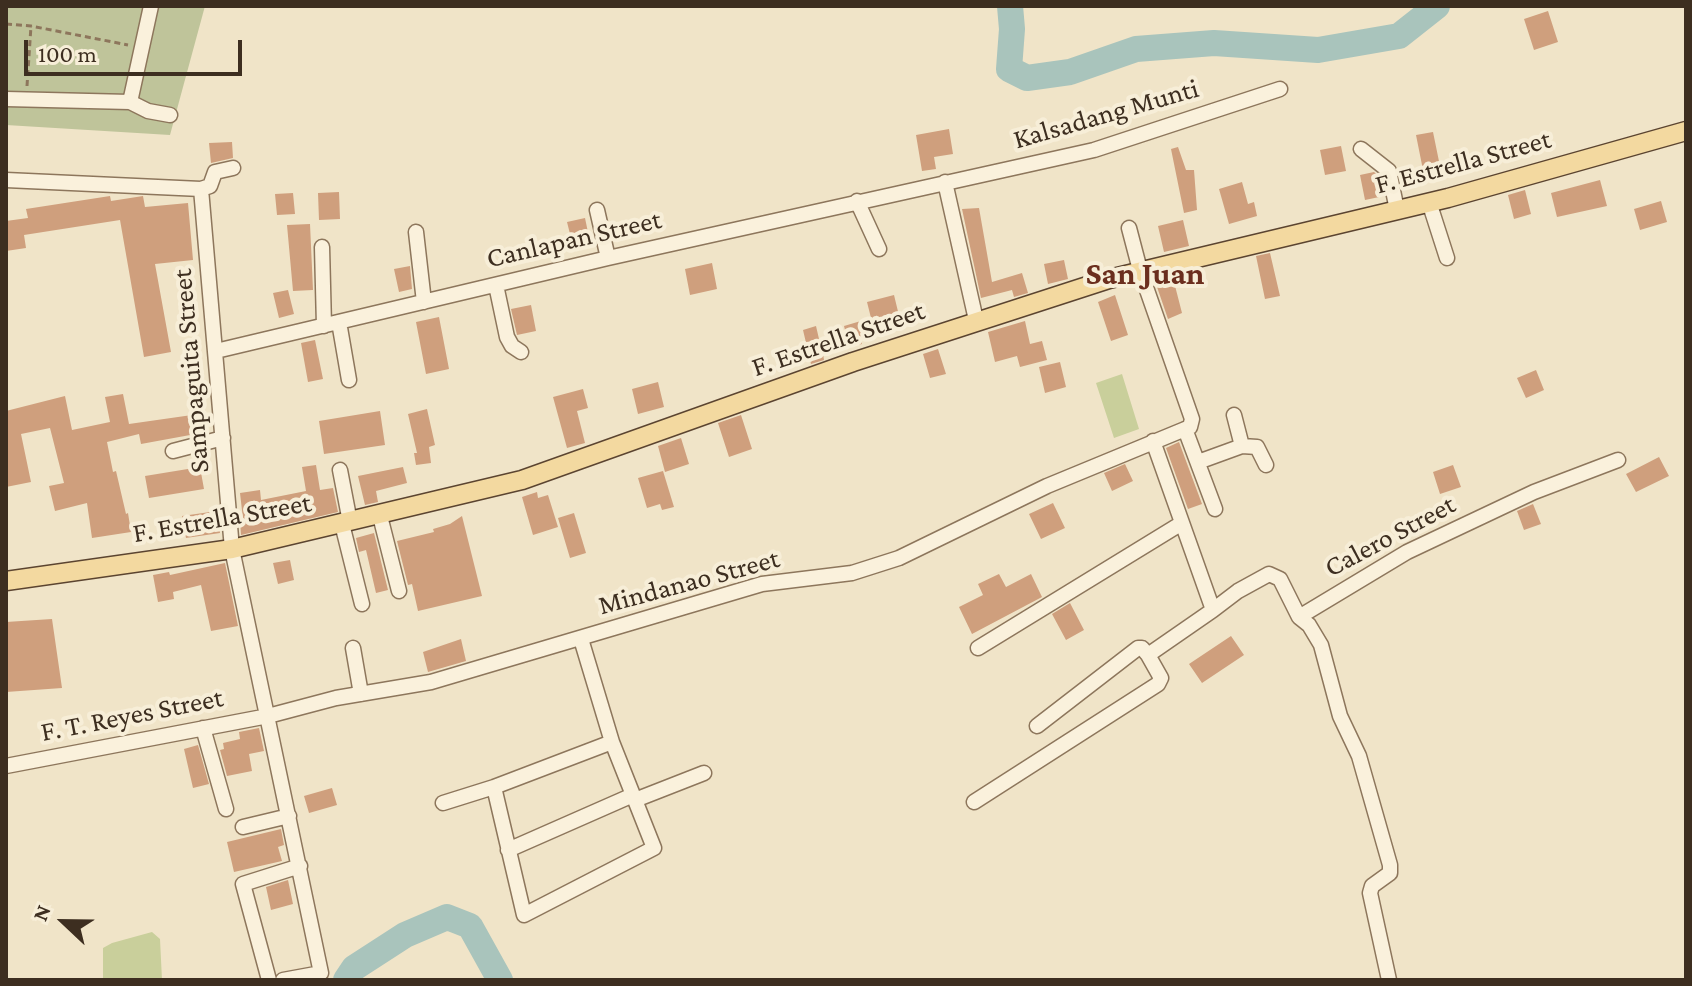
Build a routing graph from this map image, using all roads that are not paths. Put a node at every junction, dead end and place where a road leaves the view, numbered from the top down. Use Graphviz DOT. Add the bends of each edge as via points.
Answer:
graph roads {
  1 [pos="151,6"];
  2 [pos="1280,89"];
  3 [pos="6,99"];
  4 [pos="130,102"];
  5 [pos="170,115"];
  6 [pos="1686,131"];
  7 [pos="1361,149"];
  8 [pos="233,168"];
  9 [pos="6,180"];
  10 [pos="945,182"];
  11 [pos="201,189"];
  12 [pos="857,201"];
  13 [pos="1429,202"];
  14 [pos="597,210"];
  15 [pos="1397,210"];
  16 [pos="1129,228"];
  17 [pos="416,232"];
  18 [pos="322,247"];
  19 [pos="879,249"];
  20 [pos="608,258"];
  21 [pos="1447,258"];
  22 [pos="1140,270"];
  23 [pos="496,285"];
  24 [pos="424,302"];
  25 [pos="976,320"];
  26 [pos="339,322"];
  27 [pos="324,326"];
  28 [pos="216,351"];
  29 [pos="521,352"];
  30 [pos="349,380"];
  31 [pos="1234,415"];
  32 [pos="1185,429"];
  33 [pos="223,438"];
  34 [pos="1153,441"];
  35 [pos="1242,446"];
  36 [pos="173,451"];
  37 [pos="1618,460"];
  38 [pos="1198,462"];
  39 [pos="1266,465"];
  40 [pos="340,470"];
  41 [pos="1215,509"];
  42 [pos="380,516"];
  43 [pos="346,523"];
  44 [pos="1182,523"];
  45 [pos="232,549"];
  46 [pos="6,581"];
  47 [pos="399,591"];
  48 [pos="362,604"];
  49 [pos="1213,610"];
  50 [pos="1299,617"];
  51 [pos="581,639"];
  52 [pos="353,648"];
  53 [pos="978,648"];
  54 [pos="1148,655"];
  55 [pos="361,694"];
  56 [pos="268,716"];
  57 [pos="1037,726"];
  58 [pos="203,728"];
  59 [pos="612,742"];
  60 [pos="6,766"];
  61 [pos="704,773"];
  62 [pos="494,787"];
  63 [pos="634,798"];
  64 [pos="974,802"];
  65 [pos="443,803"];
  66 [pos="226,809"];
  67 [pos="289,816"];
  68 [pos="243,827"];
  69 [pos="508,850"];
  70 [pos="300,866"];
  71 [pos="269,980"];
  72 [pos="283,980"];
  73 [pos="1389,980"];
  1 -- 4 [label="street"];
  2 -- 10 [label="street, Kalsadang Munti" via="1094,150"];
  3 -- 4 [label="street"];
  4 -- 5 [label="street"];
  6 -- 13 [label="main road, F. Estrella Street"];
  7 -- 15 [label="street" via="1389,171"];
  8 -- 11 [label="street" via="215,172 210,186"];
  9 -- 11 [label="street"];
  10 -- 12 [label="street, Canlapan Street"];
  10 -- 25 [label="street"];
  11 -- 28 [label="street, Sampaguita Street"];
  12 -- 19 [label="street"];
  12 -- 20 [label="street, Canlapan Street"];
  13 -- 15 [label="main road, F. Estrella Street"];
  13 -- 21 [label="street"];
  14 -- 20 [label="street"];
  15 -- 22 [label="main road, F. Estrella Street"];
  16 -- 22 [label="street"];
  17 -- 24 [label="street"];
  18 -- 27 [label="street"];
  20 -- 23 [label="street, Canlapan Street"];
  22 -- 25 [label="main road, F. Estrella Street"];
  22 -- 32 [label="street" via="1192,419"];
  23 -- 24 [label="street, Canlapan Street"];
  23 -- 29 [label="street" via="507,337"];
  24 -- 26 [label="street, Canlapan Street"];
  25 -- 42 [label="main road, F. Estrella Street" via="522,480"];
  26 -- 27 [label="street, Canlapan Street"];
  26 -- 30 [label="street"];
  27 -- 28 [label="street, Canlapan Street"];
  28 -- 33 [label="street, Sampaguita Street"];
  31 -- 35 [label="street"];
  32 -- 34 [label="street, Mindanao Street"];
  32 -- 38 [label="street"];
  33 -- 36 [label="street"];
  33 -- 45 [label="street, Sampaguita Street"];
  34 -- 44 [label="street"];
  34 -- 51 [label="street, Mindanao Street" via="899,558 852,573 762,584"];
  35 -- 38 [label="street"];
  35 -- 39 [label="street" via="1257,447"];
  37 -- 50 [label="street, Calero Street" via="1534,492 1407,552"];
  38 -- 41 [label="street"];
  40 -- 43 [label="street"];
  42 -- 43 [label="main road, F. Estrella Street"];
  42 -- 47 [label="street"];
  43 -- 45 [label="main road, F. Estrella Street"];
  43 -- 48 [label="street"];
  44 -- 49 [label="street"];
  44 -- 53 [label="street"];
  45 -- 46 [label="main road, F. Estrella Street"];
  45 -- 56 [label="street, Sampaguita Street"];
  49 -- 50 [label="street" via="1269,574 1280,579"];
  49 -- 54 [label="street"];
  50 -- 73 [label="street" via="1321,645 1390,865 1390,873 1370,893"];
  51 -- 55 [label="street, Mindanao Street" via="444,679"];
  51 -- 59 [label="street"];
  52 -- 55 [label="street"];
  54 -- 57 [label="street" via="1138,648"];
  54 -- 64 [label="street" via="1161,678 1158,684"];
  55 -- 56 [label="street, Mindanao Street"];
  56 -- 58 [label="street, F. T. Reyes Street"];
  56 -- 67 [label="street, Sampaguita Street"];
  58 -- 60 [label="street, F. T. Reyes Street"];
  58 -- 66 [label="street"];
  59 -- 62 [label="street"];
  59 -- 63 [label="street"];
  61 -- 63 [label="street"];
  62 -- 65 [label="street"];
  62 -- 69 [label="street"];
  63 -- 69 [label="street"];
  63 -- 69 [label="street" via="654,848 524,915"];
  67 -- 68 [label="street"];
  67 -- 70 [label="street, Sampaguita Street"];
  70 -- 71 [label="street" via="243,884"];
  70 -- 72 [label="street, Sampaguita Street" via="321,973"];
}
